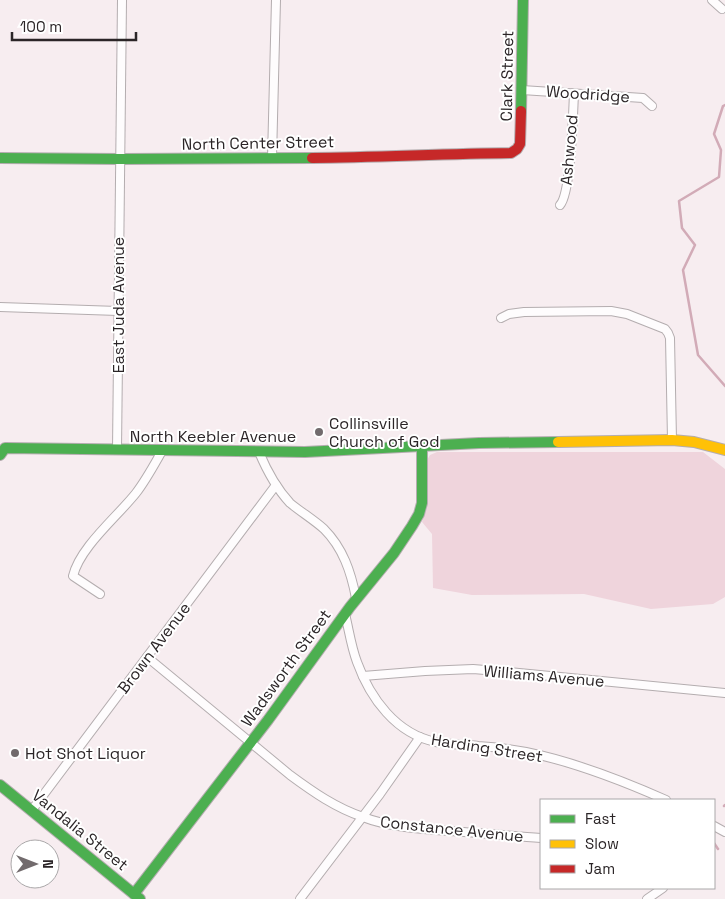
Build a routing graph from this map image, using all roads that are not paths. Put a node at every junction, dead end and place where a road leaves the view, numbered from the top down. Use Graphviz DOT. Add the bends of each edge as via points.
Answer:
graph roads {
  1 [pos="122,0"];
  2 [pos="276,0"];
  3 [pos="523,0"];
  4 [pos="712,0"];
  5 [pos="722,9"];
  6 [pos="522,90"];
  7 [pos="574,93"];
  8 [pos="652,106"];
  9 [pos="516,151"];
  10 [pos="0,158"];
  11 [pos="272,158"];
  12 [pos="120,159"];
  13 [pos="560,205"];
  14 [pos="0,307"];
  15 [pos="118,311"];
  16 [pos="501,318"];
  17 [pos="672,440"];
  18 [pos="422,446"];
  19 [pos="117,450"];
  20 [pos="725,450"];
  21 [pos="2,451"];
  22 [pos="162,451"];
  23 [pos="258,452"];
  24 [pos="276,485"];
  25 [pos="100,594"];
  26 [pos="356,598"];
  27 [pos="345,614"];
  28 [pos="147,657"];
  29 [pos="363,676"];
  30 [pos="725,693"];
  31 [pos="420,737"];
  32 [pos="250,742"];
  33 [pos="1,789"];
  34 [pos="664,799"];
  35 [pos="32,810"];
  36 [pos="362,817"];
  37 [pos="540,838"];
  38 [pos="661,889"];
  39 [pos="137,896"];
  40 [pos="300,899"];
  41 [pos="647,899"];
  1 -- 12 [label="street, East Juda Avenue"];
  2 -- 11 [label="street"];
  3 -- 6 [label="street, Clark Street"];
  4 -- 5 [label="street"];
  6 -- 7 [label="street, Woodridge"];
  6 -- 9 [label="street, Clark Street" via="520,142"];
  7 -- 8 [label="street, Woodridge" via="643,98"];
  7 -- 13 [label="street, Ashwood" via="567,183"];
  9 -- 11 [label="street, North Center Street" via="382,158"];
  10 -- 12 [label="street, North Center Street"];
  11 -- 12 [label="street, North Center Street"];
  12 -- 15 [label="street, East Juda Avenue"];
  14 -- 15 [label="street"];
  15 -- 19 [label="street, East Juda Avenue"];
  16 -- 17 [label="street" via="524,312 610,311 665,329 670,338"];
  17 -- 18 [label="street, North Keebler Avenue"];
  17 -- 20 [label="street, North Keebler Avenue"];
  18 -- 23 [label="street, North Keebler Avenue"];
  18 -- 26 [label="street, Wadsworth Street" via="421,511 401,543"];
  19 -- 21 [label="street, North Keebler Avenue"];
  19 -- 22 [label="street, North Keebler Avenue"];
  22 -- 23 [label="street, North Keebler Avenue"];
  22 -- 25 [label="street" via="136,493 90,544 75,566 73,576"];
  23 -- 24 [label="street"];
  24 -- 26 [label="street" via="290,503 334,541 349,567"];
  24 -- 28 [label="street, Brown Avenue"];
  26 -- 27 [label="street, Wadsworth Street"];
  27 -- 29 [label="street, Harding Street"];
  27 -- 32 [label="street, Wadsworth Street"];
  28 -- 32 [label="street, Constance Avenue"];
  28 -- 35 [label="street, Brown Avenue"];
  29 -- 30 [label="street, Williams Avenue" via="473,670"];
  29 -- 31 [label="street, Harding Street" via="387,714"];
  31 -- 34 [label="street, Harding Street" via="434,742 509,749 554,759 598,772"];
  31 -- 36 [label="street"];
  32 -- 36 [label="street, Constance Avenue" via="309,789"];
  32 -- 39 [label="street, Wadsworth Street"];
  33 -- 35 [label="street, Vandalia Street"];
  35 -- 39 [label="street, Vandalia Street"];
  36 -- 37 [label="street, Constance Avenue" via="404,826"];
  36 -- 40 [label="street"];
  38 -- 41 [label="street"];
}
